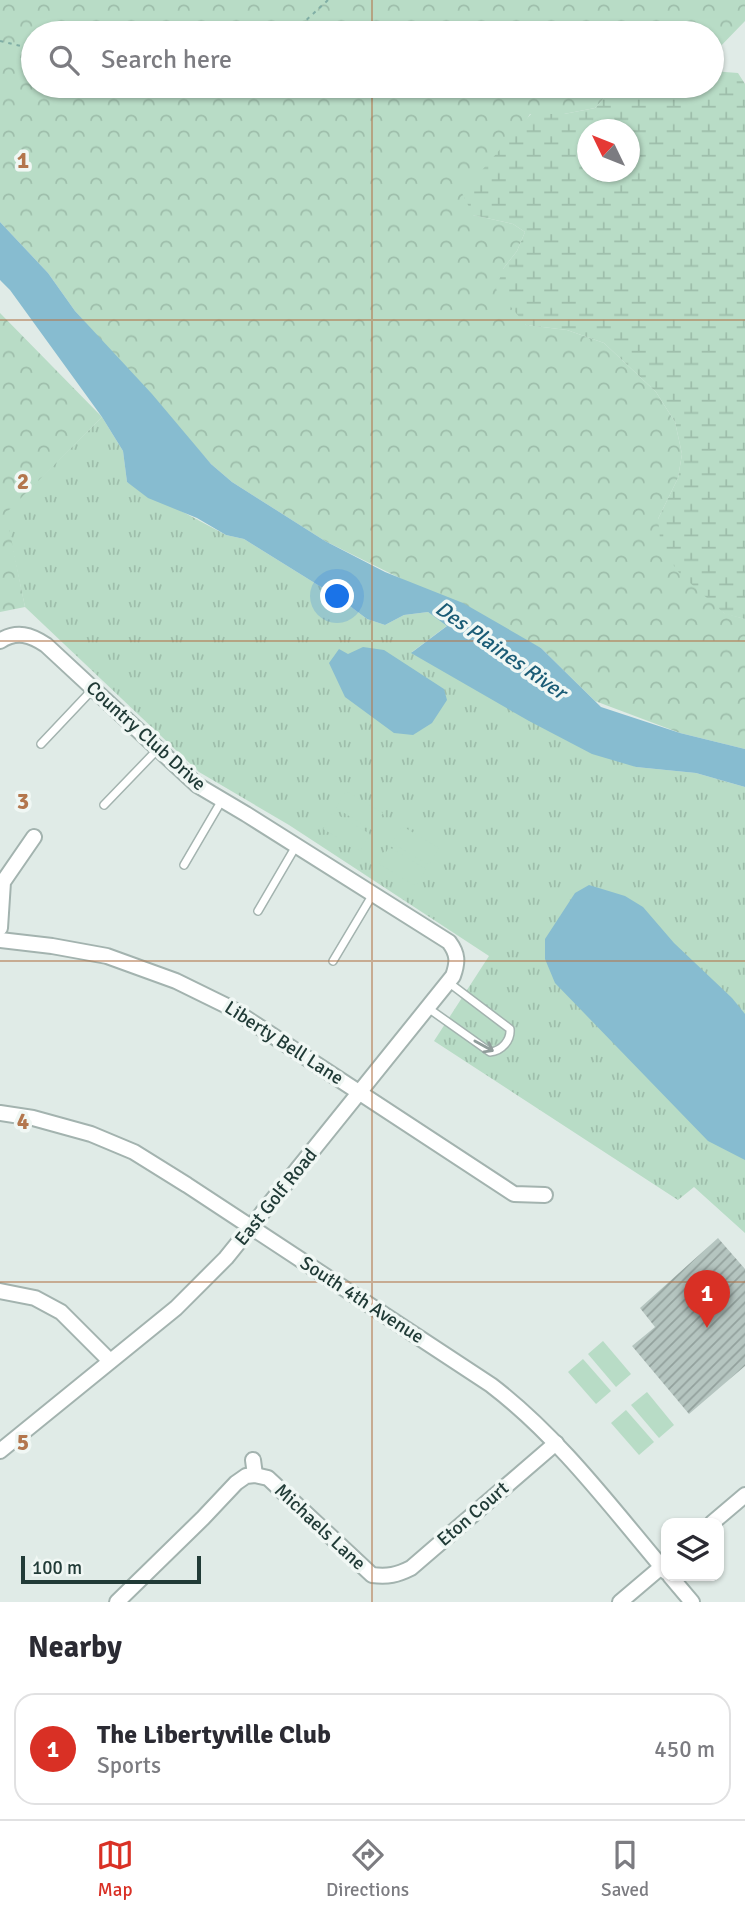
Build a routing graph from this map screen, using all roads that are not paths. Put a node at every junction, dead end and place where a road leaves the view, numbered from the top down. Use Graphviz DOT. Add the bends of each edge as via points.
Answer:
graph roads {
  1 [pos="0,640"];
  2 [pos="93,689"];
  3 [pos="41,744"];
  4 [pos="157,750"];
  5 [pos="222,800"];
  6 [pos="104,806"];
  7 [pos="34,836"];
  8 [pos="296,846"];
  9 [pos="184,864"];
  10 [pos="373,894"];
  11 [pos="258,911"];
  12 [pos="401,912"];
  13 [pos="0,928"];
  14 [pos="0,940"];
  15 [pos="333,961"];
  16 [pos="448,982"];
  17 [pos="427,1008"];
  18 [pos="360,1092"];
  19 [pos="0,1114"];
  20 [pos="545,1195"];
  21 [pos="251,1227"];
  22 [pos="0,1291"];
  23 [pos="110,1361"];
  24 [pos="556,1443"];
  25 [pos="0,1451"];
  26 [pos="253,1460"];
  27 [pos="255,1475"];
  28 [pos="745,1495"];
  29 [pos="718,1518"];
  30 [pos="661,1563"];
  31 [pos="661,1573"];
  32 [pos="386,1577"];
  33 [pos="675,1581"];
  34 [pos="117,1602"];
  35 [pos="620,1602"];
  36 [pos="692,1602"];
  1 -- 2 [label="street, Country Club Drive" via="18,634 32,636"];
  2 -- 3 [label="lane"];
  2 -- 4 [label="street, Country Club Drive"];
  4 -- 5 [label="street, Country Club Drive"];
  4 -- 6 [label="lane"];
  5 -- 8 [label="street, Country Club Drive"];
  5 -- 9 [label="lane"];
  7 -- 13 [label="street" via="4,882"];
  8 -- 10 [label="street, Country Club Drive"];
  8 -- 11 [label="lane"];
  10 -- 12 [label="street, Country Club Drive"];
  10 -- 15 [label="lane"];
  12 -- 16 [label="street, East Golf Road" via="455,950 457,965"];
  14 -- 18 [label="street, Liberty Bell Lane" via="107,956 176,981 229,1007"];
  16 -- 17 [label="street, East Golf Road"];
  17 -- 16 [label="lane, one-way" via="490,1052 507,1042 510,1029"];
  17 -- 18 [label="street, East Golf Road"];
  18 -- 20 [label="street, Liberty Bell Lane" via="514,1194"];
  18 -- 21 [label="street, East Golf Road"];
  19 -- 21 [label="street, South 4th Avenue" via="91,1134 134,1152"];
  21 -- 23 [label="street, East Golf Road" via="176,1308"];
  21 -- 24 [label="street, South 4th Avenue" via="491,1385"];
  22 -- 23 [label="street" via="35,1298 61,1312"];
  23 -- 25 [label="street, East Golf Road"];
  24 -- 30 [label="street, South 4th Avenue"];
  24 -- 32 [label="street, Eton Court" via="411,1568"];
  26 -- 27 [label="street"];
  27 -- 32 [label="street, Michaels Lane" via="268,1478 372,1575"];
  27 -- 34 [label="street" via="236,1483"];
  28 -- 29 [label="street"];
  31 -- 35 [label="street"];
  33 -- 36 [label="street, South 4th Avenue"];
}
